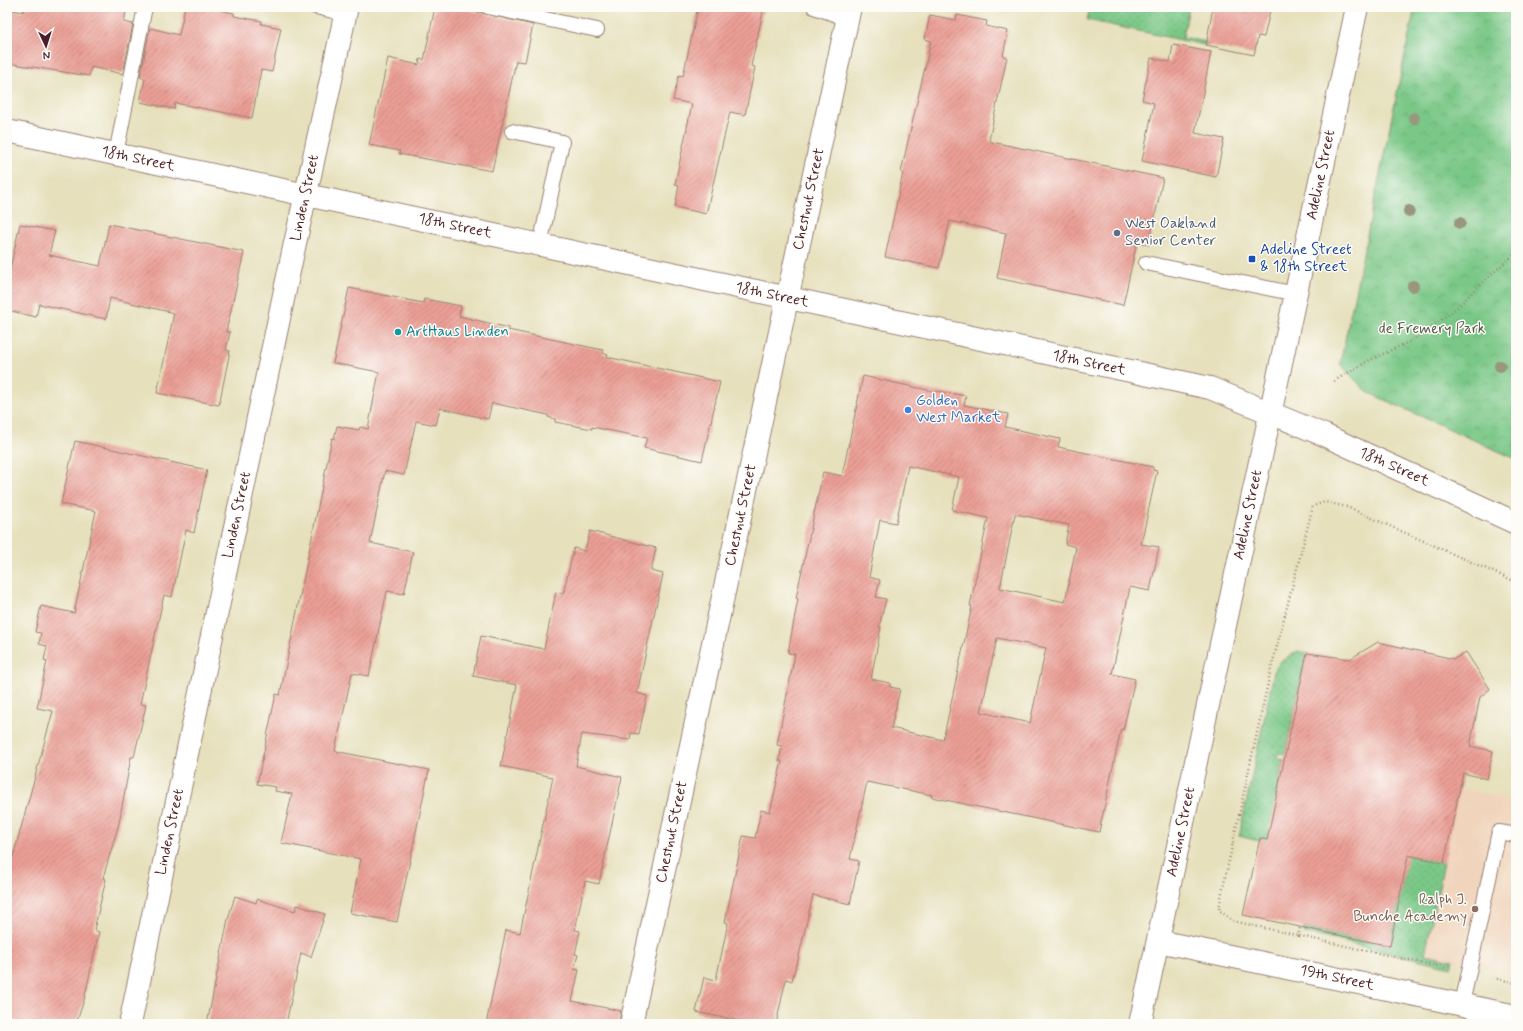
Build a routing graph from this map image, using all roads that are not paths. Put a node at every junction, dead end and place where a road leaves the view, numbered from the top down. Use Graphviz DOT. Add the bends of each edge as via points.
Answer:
graph roads {
  1 [pos="145,7"];
  2 [pos="316,7"];
  3 [pos="488,7"];
  4 [pos="814,7"];
  5 [pos="1357,7"];
  6 [pos="347,10"];
  7 [pos="849,13"];
  8 [pos="596,30"];
  9 [pos="7,131"];
  10 [pos="512,131"];
  11 [pos="116,154"];
  12 [pos="306,194"];
  13 [pos="540,245"];
  14 [pos="1146,263"];
  15 [pos="1296,294"];
  16 [pos="787,299"];
  17 [pos="1270,413"];
  18 [pos="1516,523"];
  19 [pos="1516,835"];
  20 [pos="1158,941"];
  21 [pos="1462,1004"];
  22 [pos="1516,1016"];
  23 [pos="130,1024"];
  24 [pos="631,1024"];
  25 [pos="1140,1024"];
  1 -- 11 [label="lane"];
  2 -- 6 [label="lane"];
  3 -- 8 [label="lane"];
  4 -- 7 [label="lane"];
  5 -- 15 [label="street, Adeline Street"];
  6 -- 12 [label="street, Linden Street"];
  7 -- 16 [label="street, Chestnut Street"];
  9 -- 11 [label="street, 18th Street"];
  10 -- 13 [label="lane" via="562,142"];
  11 -- 12 [label="street, 18th Street"];
  12 -- 13 [label="street, 18th Street"];
  12 -- 23 [label="street, Linden Street"];
  13 -- 16 [label="street, 18th Street"];
  14 -- 15 [label="lane"];
  15 -- 17 [label="street, Adeline Street"];
  16 -- 17 [label="street, 18th Street" via="1210,388"];
  16 -- 24 [label="street, Chestnut Street"];
  17 -- 18 [label="street, 18th Street"];
  17 -- 20 [label="street, Adeline Street"];
  19 -- 21 [label="lane" via="1499,832"];
  20 -- 21 [label="street, 19th Street"];
  20 -- 25 [label="street, Adeline Street"];
  21 -- 22 [label="street, 19th Street"];
}
